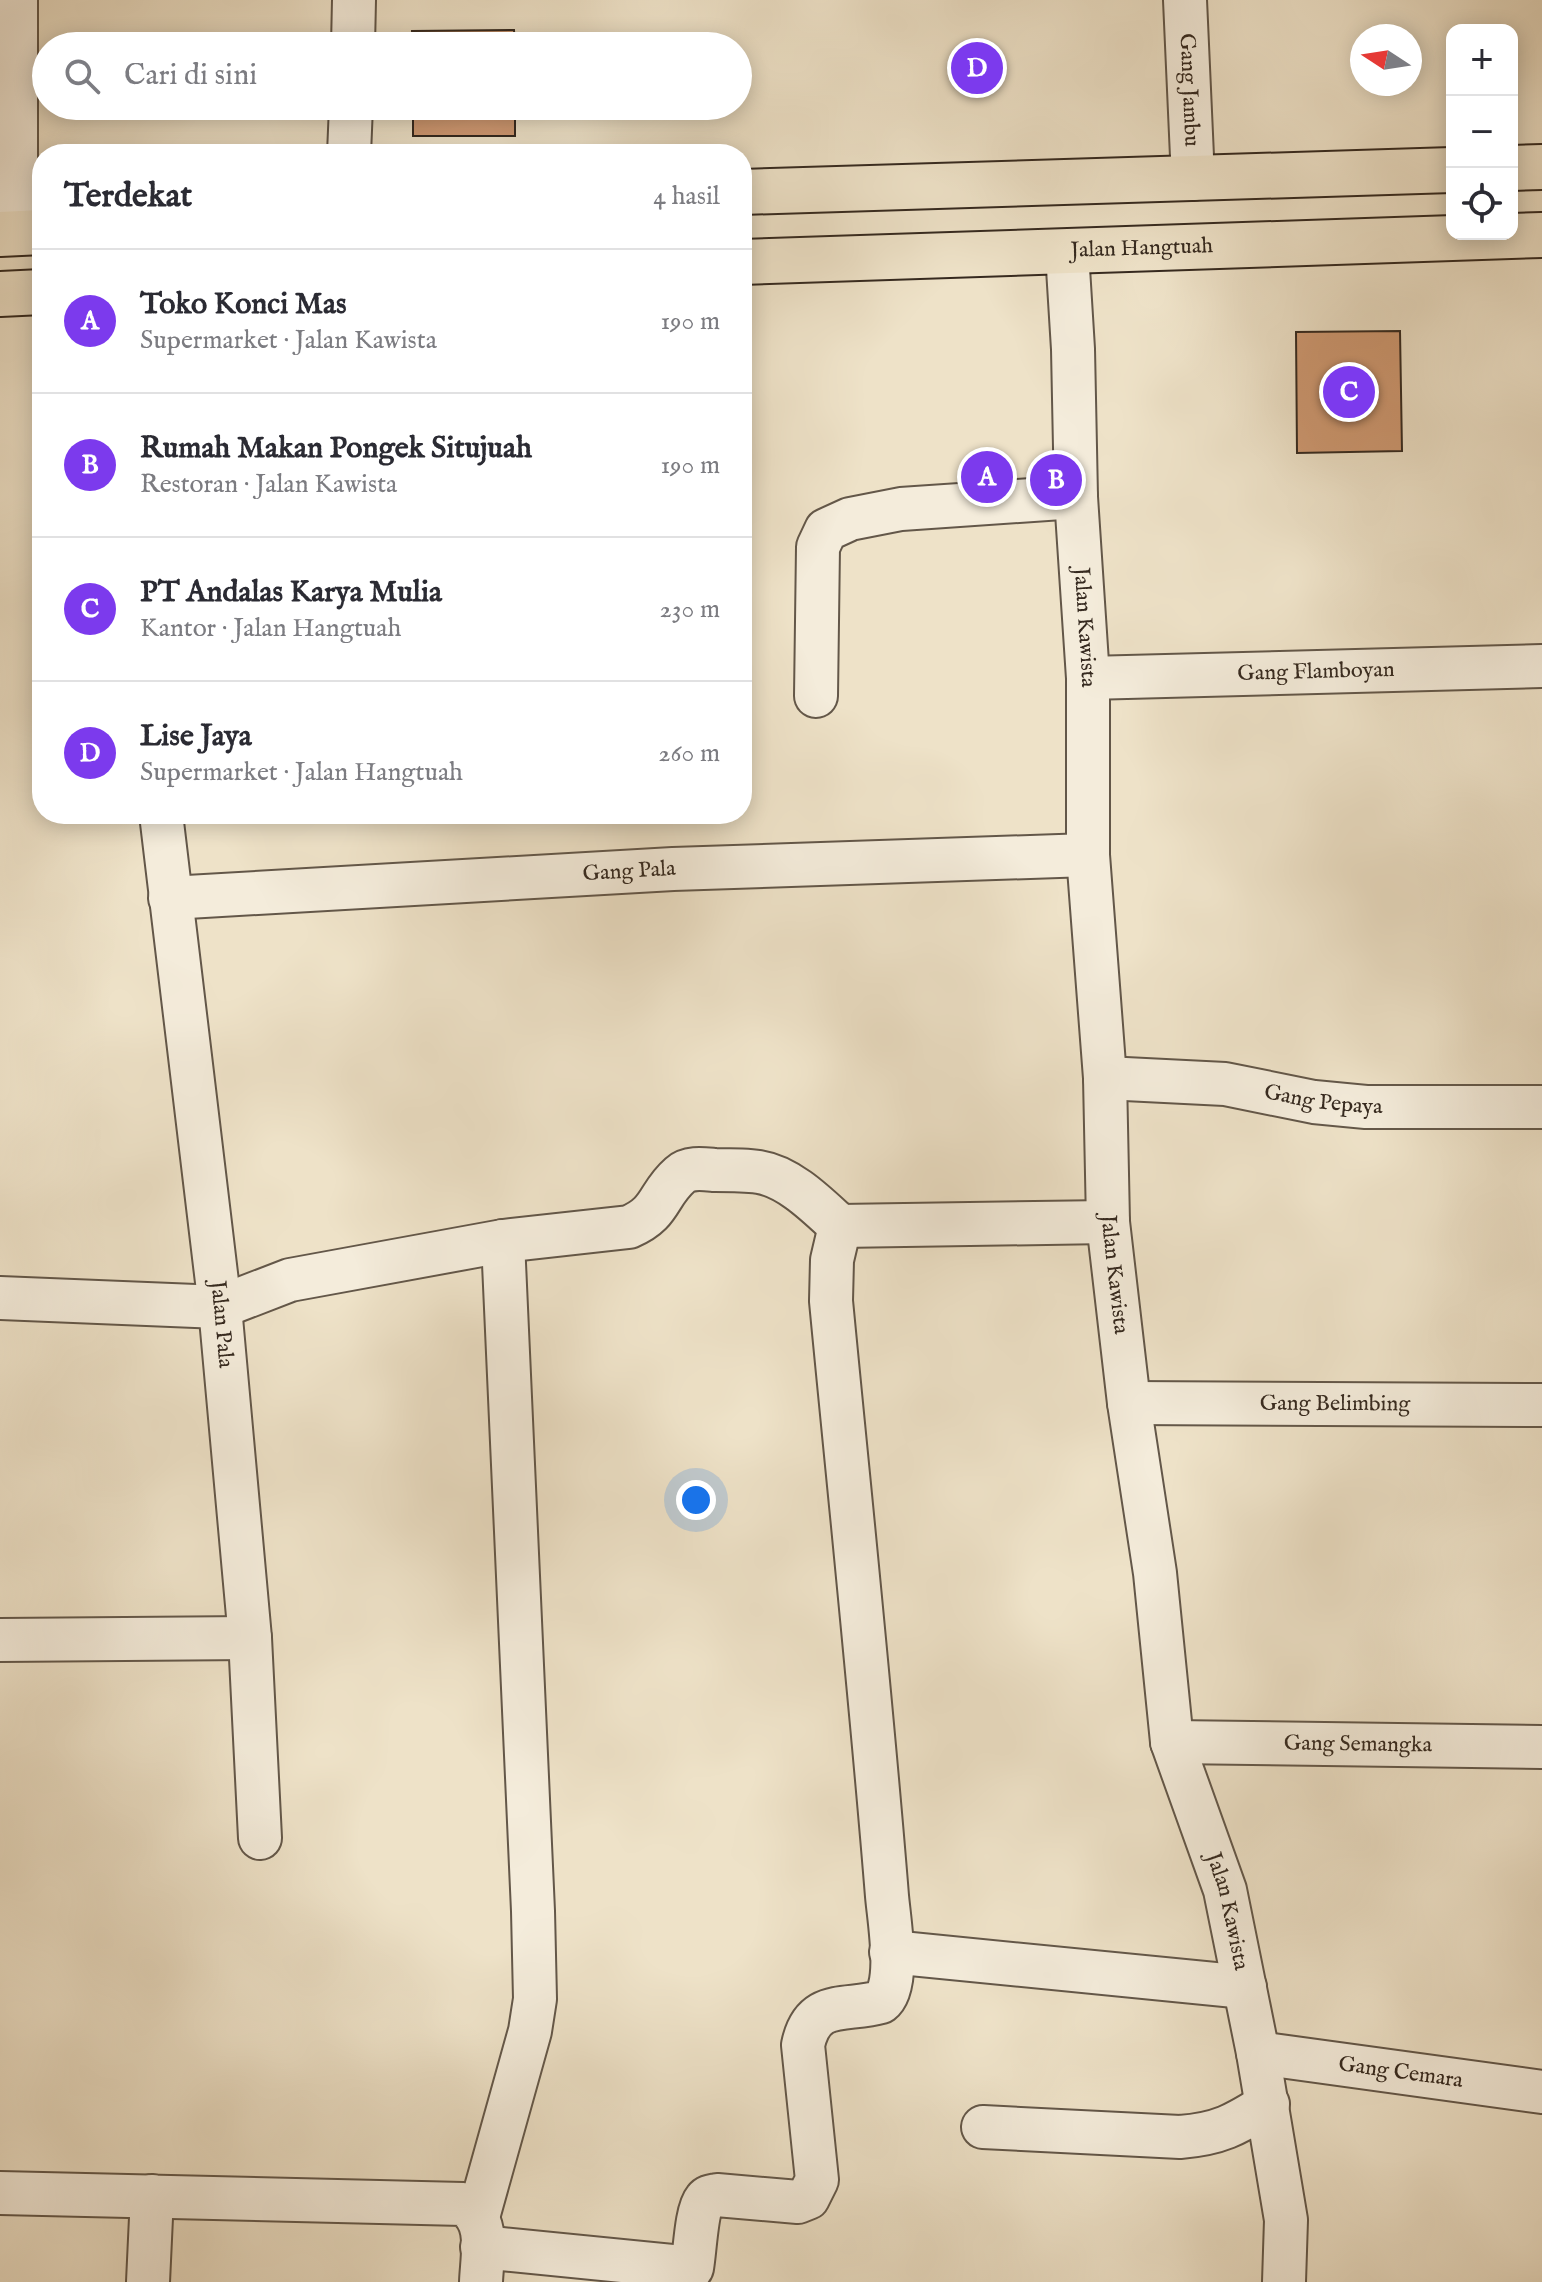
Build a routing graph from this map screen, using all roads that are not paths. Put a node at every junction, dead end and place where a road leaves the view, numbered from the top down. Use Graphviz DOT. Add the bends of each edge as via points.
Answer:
graph roads {
  1 [pos="16,0"];
  2 [pos="354,0"];
  3 [pos="1185,0"];
  4 [pos="353,32"];
  5 [pos="350,120"];
  6 [pos="349,144"];
  7 [pos="1542,167"];
  8 [pos="1518,168"];
  9 [pos="1446,170"];
  10 [pos="1400,172"];
  11 [pos="1193,179"];
  12 [pos="752,192"];
  13 [pos="19,233"];
  14 [pos="1542,235"];
  15 [pos="1393,238"];
  16 [pos="1067,252"];
  17 [pos="752,262"];
  18 [pos="32,292"];
  19 [pos="0,294"];
  20 [pos="1076,497"];
  21 [pos="1542,666"];
  22 [pos="1088,678"];
  23 [pos="816,696"];
  24 [pos="162,824"];
  25 [pos="1088,855"];
  26 [pos="170,898"];
  27 [pos="1105,1078"];
  28 [pos="1542,1107"];
  29 [pos="1108,1222"];
  30 [pos="840,1226"];
  31 [pos="503,1241"];
  32 [pos="0,1298"];
  33 [pos="220,1307"];
  34 [pos="1129,1403"];
  35 [pos="1542,1405"];
  36 [pos="250,1638"];
  37 [pos="0,1640"];
  38 [pos="1172,1742"];
  39 [pos="1542,1747"];
  40 [pos="260,1838"];
  41 [pos="891,1952"];
  42 [pos="1245,1987"];
  43 [pos="1258,2053"];
  44 [pos="1542,2092"];
  45 [pos="1268,2104"];
  46 [pos="983,2127"];
  47 [pos="0,2193"];
  48 [pos="152,2196"];
  49 [pos="480,2249"];
  50 [pos="691,2275"];
  51 [pos="148,2282"];
  52 [pos="1284,2282"];
  1 -- 13 [label="street"];
  2 -- 4 [label="street"];
  3 -- 11 [label="street, Gang Jambu"];
  5 -- 6 [label="street"];
  7 -- 8 [label="highway"];
  9 -- 10 [label="highway"];
  10 -- 11 [label="highway"];
  10 -- 15 [label="highway"];
  11 -- 12 [label="highway"];
  14 -- 15 [label="highway, Jalan Hangtuah"];
  15 -- 16 [label="highway, Jalan Hangtuah"];
  16 -- 17 [label="highway, Jalan Hangtuah"];
  16 -- 20 [label="street, Jalan Kawista"];
  18 -- 19 [label="highway"];
  20 -- 22 [label="street, Jalan Kawista"];
  20 -- 23 [label="street" via="901,509 850,519 826,530 818,547"];
  21 -- 22 [label="street, Gang Flamboyan"];
  22 -- 25 [label="street, Jalan Kawista"];
  24 -- 26 [label="street, Jalan Pala"];
  25 -- 26 [label="street, Gang Pala" via="673,869"];
  25 -- 27 [label="street, Jalan Kawista"];
  26 -- 33 [label="street, Jalan Pala"];
  27 -- 28 [label="street, Gang Pepaya" via="1225,1084 1366,1107"];
  27 -- 29 [label="street, Jalan Kawista"];
  29 -- 30 [label="street"];
  29 -- 34 [label="street, Jalan Kawista"];
  30 -- 31 [label="street" via="807,1197 761,1172 697,1169 678,1176 656,1209 629,1227"];
  30 -- 41 [label="street" via="831,1301"];
  31 -- 33 [label="street" via="290,1280"];
  31 -- 49 [label="street" via="535,1999"];
  32 -- 33 [label="street"];
  33 -- 36 [label="street, Jalan Pala"];
  34 -- 35 [label="street, Gang Belimbing"];
  34 -- 38 [label="street, Jalan Kawista" via="1155,1573"];
  36 -- 37 [label="street"];
  36 -- 40 [label="street, Jalan Pala"];
  38 -- 39 [label="street, Gang Semangka"];
  38 -- 42 [label="street, Jalan Kawista" via="1225,1890"];
  41 -- 42 [label="street"];
  41 -- 50 [label="street" via="887,1998 818,2014 805,2034 815,2189 798,2202 717,2195 704,2201"];
  42 -- 43 [label="street, Jalan Kawista"];
  43 -- 44 [label="street, Gang Cemara"];
  43 -- 45 [label="street, Jalan Kawista"];
  45 -- 46 [label="street" via="1212,2134 1180,2137"];
  45 -- 52 [label="street, Jalan Kawista" via="1286,2220"];
  47 -- 48 [label="street"];
  48 -- 49 [label="street" via="452,2203 471,2208"];
  48 -- 51 [label="street"];
  49 -- 50 [label="street"];
}
